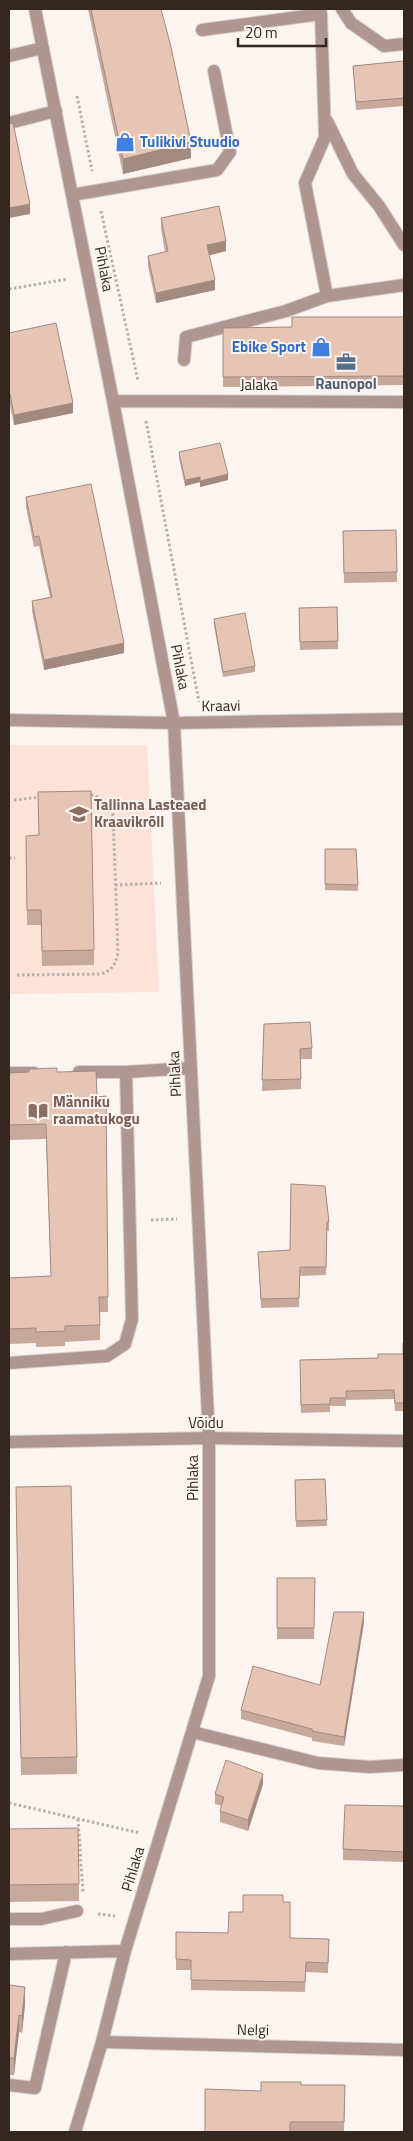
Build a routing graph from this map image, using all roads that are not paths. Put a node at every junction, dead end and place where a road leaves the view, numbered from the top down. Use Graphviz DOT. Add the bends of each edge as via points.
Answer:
graph roads {
  1 [pos="35,9"];
  2 [pos="342,9"];
  3 [pos="321,11"];
  4 [pos="202,30"];
  5 [pos="404,44"];
  6 [pos="43,48"];
  7 [pos="9,56"];
  8 [pos="214,71"];
  9 [pos="56,110"];
  10 [pos="324,114"];
  11 [pos="9,123"];
  12 [pos="72,195"];
  13 [pos="404,245"];
  14 [pos="404,285"];
  15 [pos="326,296"];
  16 [pos="184,360"];
  17 [pos="113,401"];
  18 [pos="404,402"];
  19 [pos="404,719"];
  20 [pos="9,720"];
  21 [pos="174,723"];
  22 [pos="191,1068"];
  23 [pos="48,1072"];
  24 [pos="67,1072"];
  25 [pos="126,1072"];
  26 [pos="9,1073"];
  27 [pos="9,1363"];
  28 [pos="209,1438"];
  29 [pos="404,1441"];
  30 [pos="9,1442"];
  31 [pos="192,1732"];
  32 [pos="404,1765"];
  33 [pos="77,1911"];
  34 [pos="9,1919"];
  35 [pos="125,1950"];
  36 [pos="66,1952"];
  37 [pos="9,1954"];
  38 [pos="102,2042"];
  39 [pos="404,2050"];
  40 [pos="9,2085"];
  41 [pos="75,2132"];
  1 -- 6 [label="street, Pihlaka"];
  2 -- 5 [label="street" via="351,23 384,46"];
  3 -- 4 [label="street"];
  3 -- 10 [label="street"];
  6 -- 7 [label="street"];
  6 -- 9 [label="street, Pihlaka"];
  8 -- 12 [label="street" via="230,152 217,170"];
  9 -- 11 [label="street"];
  9 -- 12 [label="street, Pihlaka"];
  10 -- 13 [label="street" via="353,174"];
  10 -- 15 [label="street" via="325,137 305,182"];
  12 -- 17 [label="street, Pihlaka"];
  14 -- 15 [label="street"];
  15 -- 16 [label="street" via="286,311 186,337"];
  17 -- 18 [label="street, Jalaka"];
  17 -- 21 [label="street, Pihlaka"];
  19 -- 21 [label="street, Kraavi"];
  20 -- 21 [label="street, Kraavi"];
  21 -- 22 [label="street, Pihlaka"];
  22 -- 25 [label="street"];
  22 -- 28 [label="street, Pihlaka"];
  23 -- 26 [label="street"];
  24 -- 25 [label="street"];
  25 -- 27 [label="street" via="132,1319 125,1344 107,1356"];
  28 -- 29 [label="street, Võidu"];
  28 -- 30 [label="street, Võidu"];
  28 -- 31 [label="street, Pihlaka" via="209,1676"];
  31 -- 32 [label="street" via="318,1763 369,1767"];
  31 -- 35 [label="street, Pihlaka"];
  33 -- 34 [label="street" via="41,1919"];
  35 -- 36 [label="street"];
  35 -- 38 [label="street, Pihlaka"];
  36 -- 37 [label="street"];
  36 -- 40 [label="street" via="35,2088"];
  38 -- 39 [label="street, Nelgi"];
  38 -- 41 [label="street, Pihlaka"];
}
